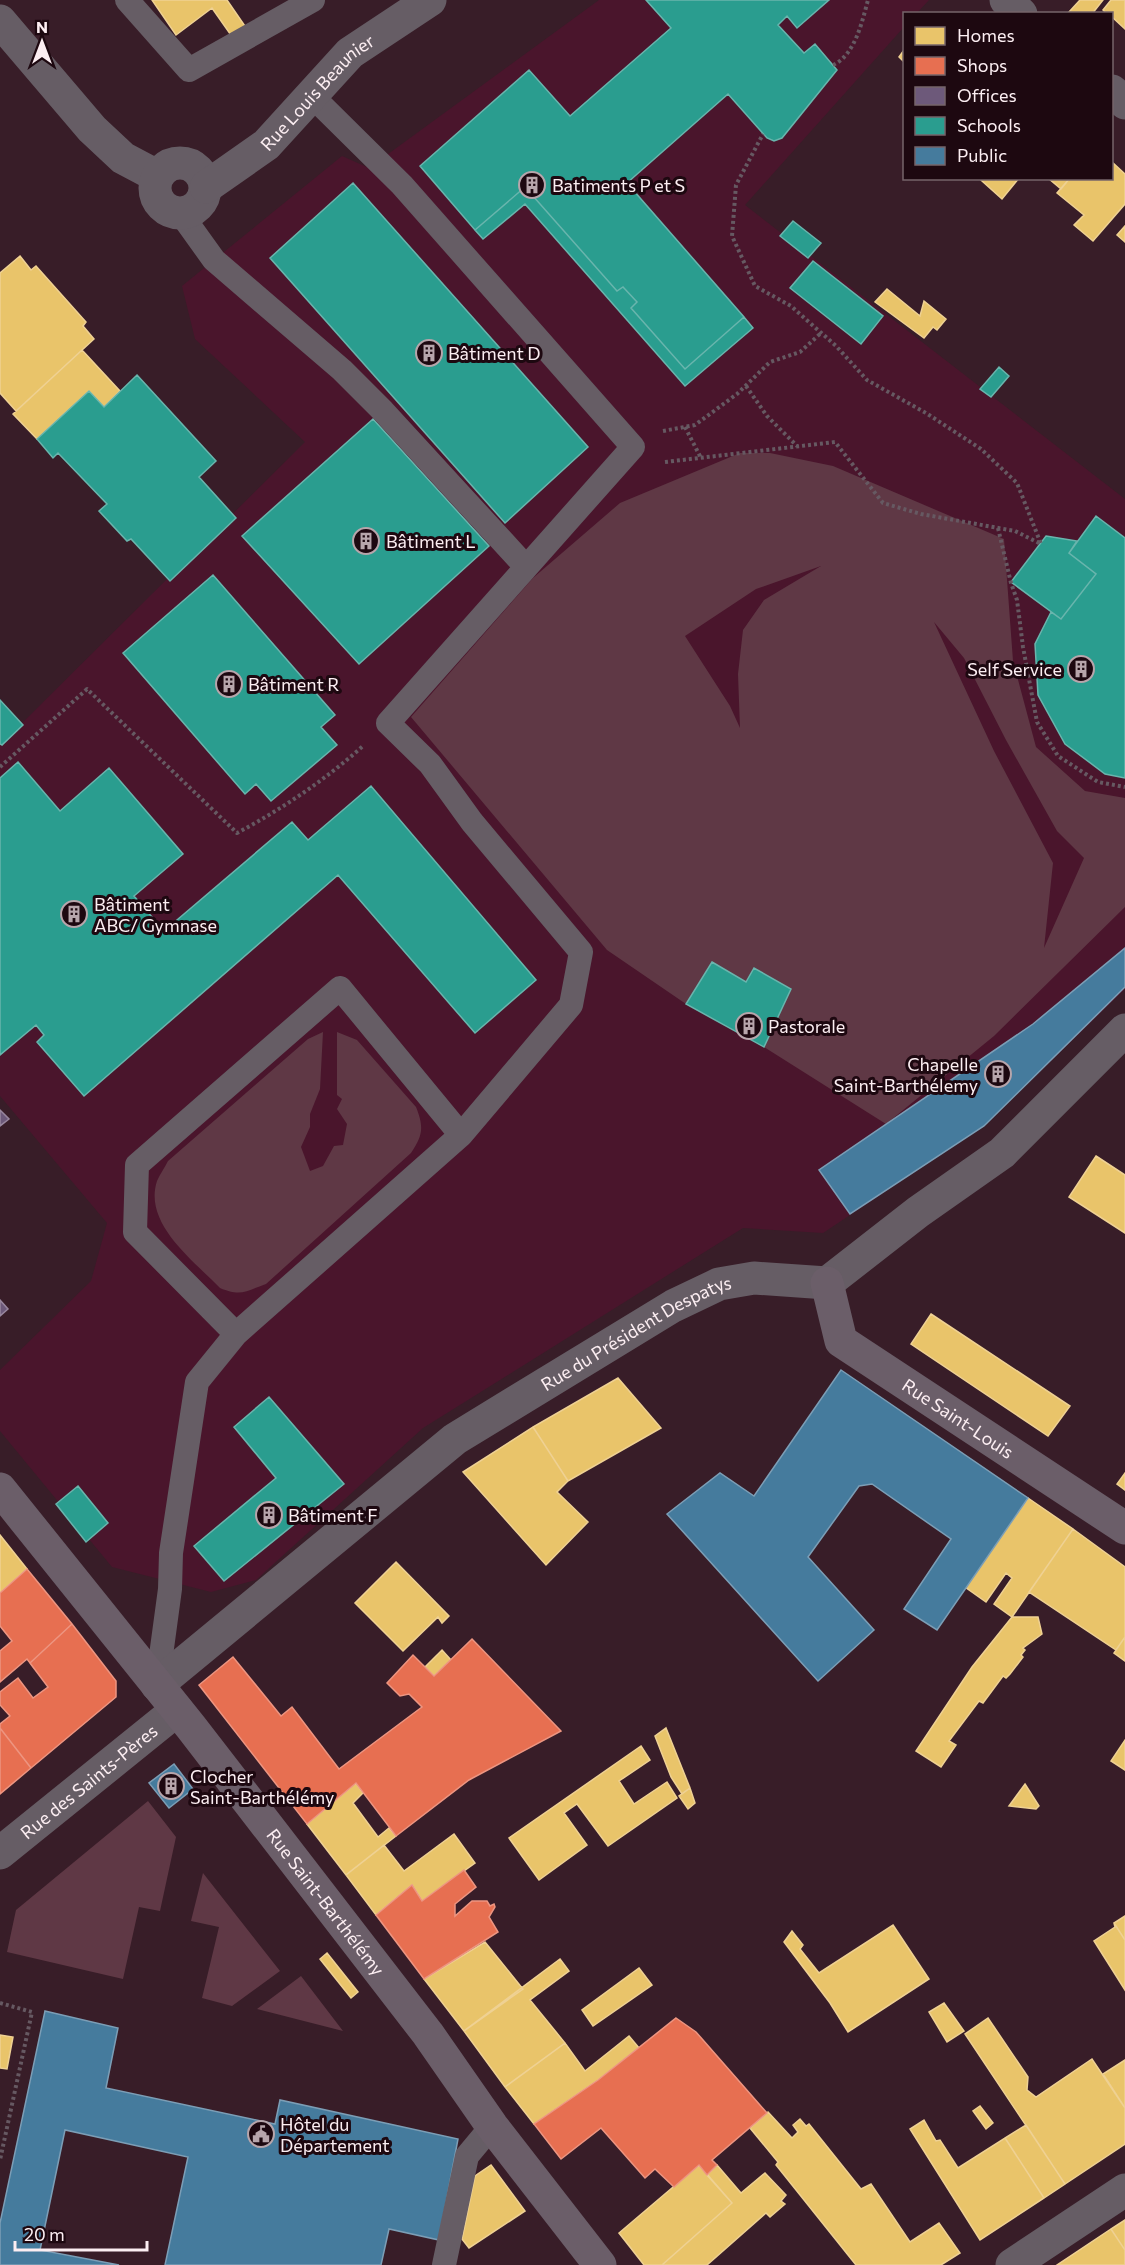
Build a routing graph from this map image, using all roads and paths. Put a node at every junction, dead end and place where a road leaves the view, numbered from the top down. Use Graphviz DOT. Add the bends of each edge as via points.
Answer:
graph roads {
  1 [pos="128,0"];
  2 [pos="313,0"];
  3 [pos="429,0"];
  4 [pos="868,0"];
  5 [pos="1006,0"];
  6 [pos="1019,12"];
  7 [pos="0,21"];
  8 [pos="833,65"];
  9 [pos="1113,92"];
  10 [pos="312,96"];
  11 [pos="1125,103"];
  12 [pos="763,134"];
  13 [pos="157,176"];
  14 [pos="206,187"];
  15 [pos="181,213"];
  16 [pos="821,333"];
  17 [pos="746,386"];
  18 [pos="685,427"];
  19 [pos="624,438"];
  20 [pos="796,446"];
  21 [pos="701,458"];
  22 [pos="615,468"];
  23 [pos="998,528"];
  24 [pos="526,567"];
  25 [pos="388,723"];
  26 [pos="0,767"];
  27 [pos="1125,787"];
  28 [pos="1125,1030"];
  29 [pos="461,1135"];
  30 [pos="827,1283"];
  31 [pos="236,1334"];
  32 [pos="0,1489"];
  33 [pos="1125,1528"];
  34 [pos="157,1685"];
  35 [pos="177,1710"];
  36 [pos="0,1853"];
  37 [pos="0,2003"];
  38 [pos="492,2126"];
  39 [pos="0,2160"];
  40 [pos="1125,2190"];
  41 [pos="444,2265"];
  42 [pos="600,2265"];
  43 [pos="1012,2265"];
  1 -- 2 [label="lane" via="189,70"];
  3 -- 10 [label="street, Rue Louis Beaunier" via="350,53"];
  4 -- 8 [label="path" via="852,48 843,61"];
  5 -- 6 [label="street"];
  7 -- 13 [label="street" via="92,129 123,158"];
  9 -- 11 [label="street"];
  10 -- 14 [label="street, Rue Louis Beaunier" via="266,145"];
  10 -- 19 [label="lane" via="402,185"];
  12 -- 16 [label="path" via="736,185 732,236 755,286 791,306"];
  13 -- 14 [label="street" via="166,166 179,162 192,165 202,175"];
  13 -- 15 [label="street" via="154,189 158,202 168,211"];
  14 -- 15 [label="street, Rue Louis Beaunier" via="203,200 194,210"];
  15 -- 24 [label="lane" via="214,260 359,386"];
  16 -- 17 [label="path" via="800,352 770,362"];
  16 -- 23 [label="path" via="867,380 981,449 1017,483 1041,544 1015,531"];
  17 -- 18 [label="path" via="695,424"];
  17 -- 20 [label="path" via="767,416"];
  18 -- 19 [label="path"];
  18 -- 21 [label="path"];
  19 -- 22 [label="lane" via="633,447"];
  20 -- 21 [label="path"];
  20 -- 23 [label="path" via="835,442 883,502 921,514"];
  21 -- 22 [label="path"];
  22 -- 24 [label="lane"];
  23 -- 27 [label="path" via="1017,600 1037,722 1058,756 1098,782"];
  24 -- 25 [label="lane"];
  25 -- 26 [label="path" via="334,772 237,833 87,689"];
  25 -- 29 [label="lane" via="430,764 472,822 581,952 571,1005"];
  28 -- 30 [label="street" via="1002,1153"];
  29 -- 31 [label="lane"];
  29 -- 31 [label="lane" via="340,988 137,1165 135,1232"];
  30 -- 33 [label="main road, Rue Saint-Louis" via="842,1341"];
  30 -- 34 [label="street, Rue du Président Despatys" via="754,1278 719,1284 663,1312 455,1439"];
  31 -- 34 [label="lane" via="197,1382 171,1553"];
  32 -- 34 [label="main road, Rue Saint-Barthélémy"];
  34 -- 35 [label="main road, Rue Saint-Barthélémy"];
  35 -- 36 [label="street, Rue des Saints-Pères"];
  35 -- 38 [label="main road, Rue Saint-Barthélémy" via="428,2034"];
  37 -- 39 [label="path" via="32,2012"];
  38 -- 41 [label="lane" via="467,2156"];
  38 -- 42 [label="main road, Rue Saint-Barthélémy"];
  40 -- 43 [label="street"];
}
